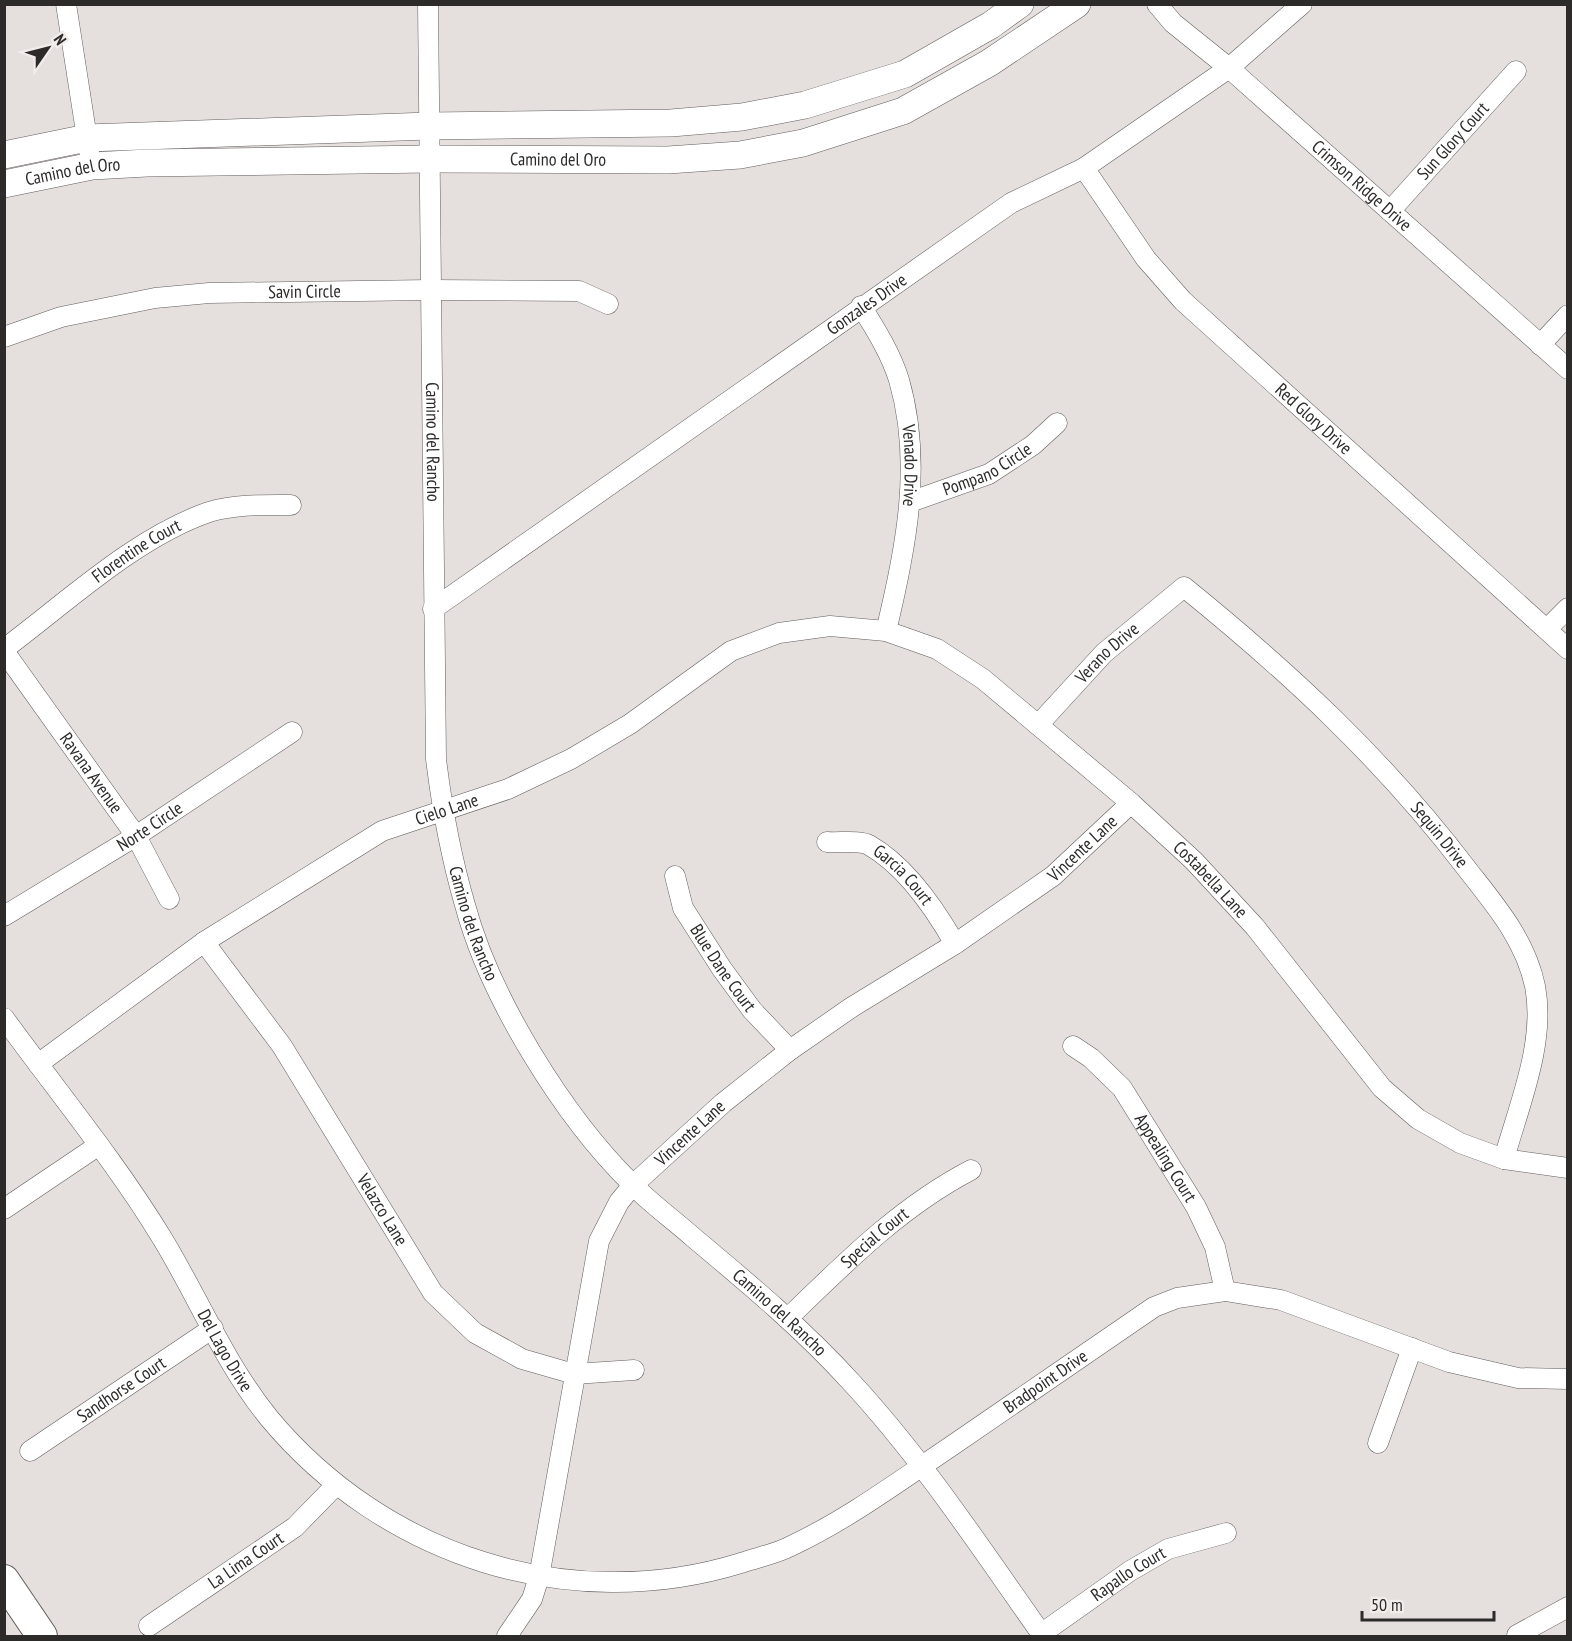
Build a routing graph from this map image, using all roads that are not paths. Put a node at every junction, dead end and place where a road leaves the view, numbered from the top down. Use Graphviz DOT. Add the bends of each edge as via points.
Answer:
graph roads {
  1 [pos="66,4"];
  2 [pos="428,4"];
  3 [pos="1020,4"];
  4 [pos="1077,4"];
  5 [pos="1157,4"];
  6 [pos="1302,4"];
  7 [pos="1229,68"];
  8 [pos="1516,71"];
  9 [pos="429,126"];
  10 [pos="87,138"];
  11 [pos="4,155"];
  12 [pos="430,159"];
  13 [pos="92,166"];
  14 [pos="1084,168"];
  15 [pos="4,184"];
  16 [pos="1390,211"];
  17 [pos="430,290"];
  18 [pos="608,304"];
  19 [pos="861,306"];
  20 [pos="1568,315"];
  21 [pos="4,337"];
  22 [pos="1540,345"];
  23 [pos="1568,369"];
  24 [pos="1057,423"];
  25 [pos="910,502"];
  26 [pos="291,505"];
  27 [pos="1184,586"];
  28 [pos="1568,608"];
  29 [pos="433,609"];
  30 [pos="1548,628"];
  31 [pos="886,631"];
  32 [pos="1568,649"];
  33 [pos="4,650"];
  34 [pos="1038,725"];
  35 [pos="292,732"];
  36 [pos="1131,803"];
  37 [pos="442,811"];
  38 [pos="136,836"];
  39 [pos="827,842"];
  40 [pos="675,876"];
  41 [pos="169,899"];
  42 [pos="4,916"];
  43 [pos="204,942"];
  44 [pos="955,944"];
  45 [pos="4,1018"];
  46 [pos="1073,1046"];
  47 [pos="790,1050"];
  48 [pos="38,1064"];
  49 [pos="99,1145"];
  50 [pos="1504,1159"];
  51 [pos="1568,1168"];
  52 [pos="971,1170"];
  53 [pos="633,1185"];
  54 [pos="4,1209"];
  55 [pos="1225,1291"];
  56 [pos="788,1317"];
  57 [pos="213,1328"];
  58 [pos="1412,1348"];
  59 [pos="634,1370"];
  60 [pos="574,1374"];
  61 [pos="1568,1378"];
  62 [pos="1378,1443"];
  63 [pos="30,1451"];
  64 [pos="922,1466"];
  65 [pos="336,1485"];
  66 [pos="1226,1533"];
  67 [pos="539,1577"];
  68 [pos="4,1580"];
  69 [pos="1568,1607"];
  70 [pos="149,1626"];
  71 [pos="1042,1635"];
  72 [pos="42,1636"];
  73 [pos="507,1636"];
  74 [pos="1518,1636"];
  1 -- 10 [label="street"];
  2 -- 9 [label="street, Camino del Rancho"];
  3 -- 9 [label="street, Camino del Oro" via="991,26 905,74 806,105 742,117 670,123"];
  4 -- 12 [label="street, Camino del Oro" via="989,63 903,111 803,143 669,160"];
  5 -- 7 [label="street, Crimson Ridge Drive" via="1173,23"];
  6 -- 7 [label="street, Gonzales Drive"];
  7 -- 14 [label="street, Gonzales Drive"];
  7 -- 16 [label="street, Crimson Ridge Drive"];
  8 -- 16 [label="street, Sun Glory Court"];
  9 -- 10 [label="street, Camino del Oro"];
  9 -- 12 [label="street, Camino del Rancho"];
  10 -- 11 [label="street, Camino del Oro"];
  10 -- 13 [label="street"];
  12 -- 13 [label="street, Camino del Oro"];
  12 -- 17 [label="street, Camino del Rancho"];
  13 -- 15 [label="street, Camino del Oro"];
  14 -- 19 [label="street, Gonzales Drive" via="1011,203"];
  14 -- 30 [label="street, Red Glory Drive" via="1146,259 1183,301"];
  16 -- 22 [label="street, Crimson Ridge Drive"];
  17 -- 18 [label="street, Savin Circle" via="579,291"];
  17 -- 21 [label="street, Savin Circle" via="209,293 155,298 61,317"];
  17 -- 29 [label="street, Camino del Rancho"];
  19 -- 25 [label="street, Venado Drive" via="884,344 905,407 911,454"];
  19 -- 29 [label="street, Gonzales Drive"];
  20 -- 22 [label="street"];
  22 -- 23 [label="street, Crimson Ridge Drive"];
  24 -- 25 [label="street, Pompano Circle" via="1033,445 989,474"];
  25 -- 31 [label="street, Venado Drive" via="902,567"];
  26 -- 33 [label="street, Florentine Court" via="211,512 155,535"];
  27 -- 34 [label="street, Verano Drive" via="1104,653"];
  27 -- 50 [label="street, Sequin Drive" via="1265,652 1359,742 1429,819 1508,922 1525,953 1535,987 1537,1022 1532,1056"];
  28 -- 30 [label="street"];
  29 -- 37 [label="street, Camino del Rancho" via="436,759"];
  30 -- 32 [label="street, Red Glory Drive"];
  31 -- 34 [label="street, Costabella Lane" via="937,649 983,679"];
  31 -- 37 [label="street, Cielo Lane" via="831,626 779,633 731,651 630,724 570,759 508,789"];
  33 -- 38 [label="street, Ravana Avenue"];
  34 -- 36 [label="street, Costabella Lane"];
  35 -- 38 [label="street, Norte Circle"];
  36 -- 44 [label="street, Vincente Lane" via="1053,876"];
  36 -- 50 [label="street, Costabella Lane" via="1194,861 1256,927 1382,1088 1418,1119 1460,1143"];
  37 -- 43 [label="street, Cielo Lane" via="382,831"];
  37 -- 53 [label="street, Camino del Rancho" via="465,906 484,958 536,1063 600,1149"];
  38 -- 41 [label="street, Ravana Avenue"];
  38 -- 42 [label="street, Norte Circle"];
  39 -- 44 [label="street, Garcia Court" via="868,844 909,878 935,909"];
  40 -- 47 [label="street, Blue Dane Court" via="683,908 722,969 752,1010"];
  43 -- 48 [label="street, Cielo Lane"];
  43 -- 60 [label="street, Velazco Lane" via="282,1046 433,1293 475,1333 522,1359"];
  44 -- 47 [label="street, Vincente Lane"];
  45 -- 48 [label="street, Del Lago Drive"];
  46 -- 55 [label="street, Appealing Court" via="1122,1088 1190,1197 1215,1248"];
  47 -- 53 [label="street, Vincente Lane" via="723,1103"];
  48 -- 49 [label="street, Del Lago Drive"];
  49 -- 54 [label="street"];
  49 -- 57 [label="street, Del Lago Drive" via="161,1236"];
  50 -- 51 [label="street, Costabella Lane"];
  52 -- 56 [label="street, Special Court" via="883,1228"];
  53 -- 56 [label="street, Camino del Rancho"];
  53 -- 60 [label="street, Vincente Lane" via="619,1202 599,1241"];
  55 -- 58 [label="street, Bradpoint Drive" via="1281,1300"];
  55 -- 64 [label="street, Bradpoint Drive" via="1177,1298 1154,1307"];
  56 -- 64 [label="street, Camino del Rancho" via="852,1383"];
  57 -- 63 [label="street, Sandhorse Court"];
  57 -- 65 [label="street, Del Lago Drive" via="243,1382 270,1419"];
  58 -- 61 [label="street, Bradpoint Drive" via="1449,1362 1518,1378"];
  58 -- 62 [label="street"];
  59 -- 60 [label="street, Velazco Lane"];
  60 -- 67 [label="street, Vincente Lane"];
  64 -- 67 [label="street, Bradpoint Drive" via="867,1504 788,1548 702,1575 635,1583"];
  64 -- 71 [label="street, Camino del Rancho"];
  65 -- 67 [label="street, Del Lago Drive" via="381,1517 429,1543 480,1562"];
  65 -- 70 [label="street, La Lima Court" via="295,1527"];
  66 -- 71 [label="street, Rapallo Court" via="1168,1550 1130,1571"];
  67 -- 73 [label="street, Vincente Lane" via="532,1599"];
  68 -- 72 [label="main road"];
  69 -- 74 [label="street"];
}
